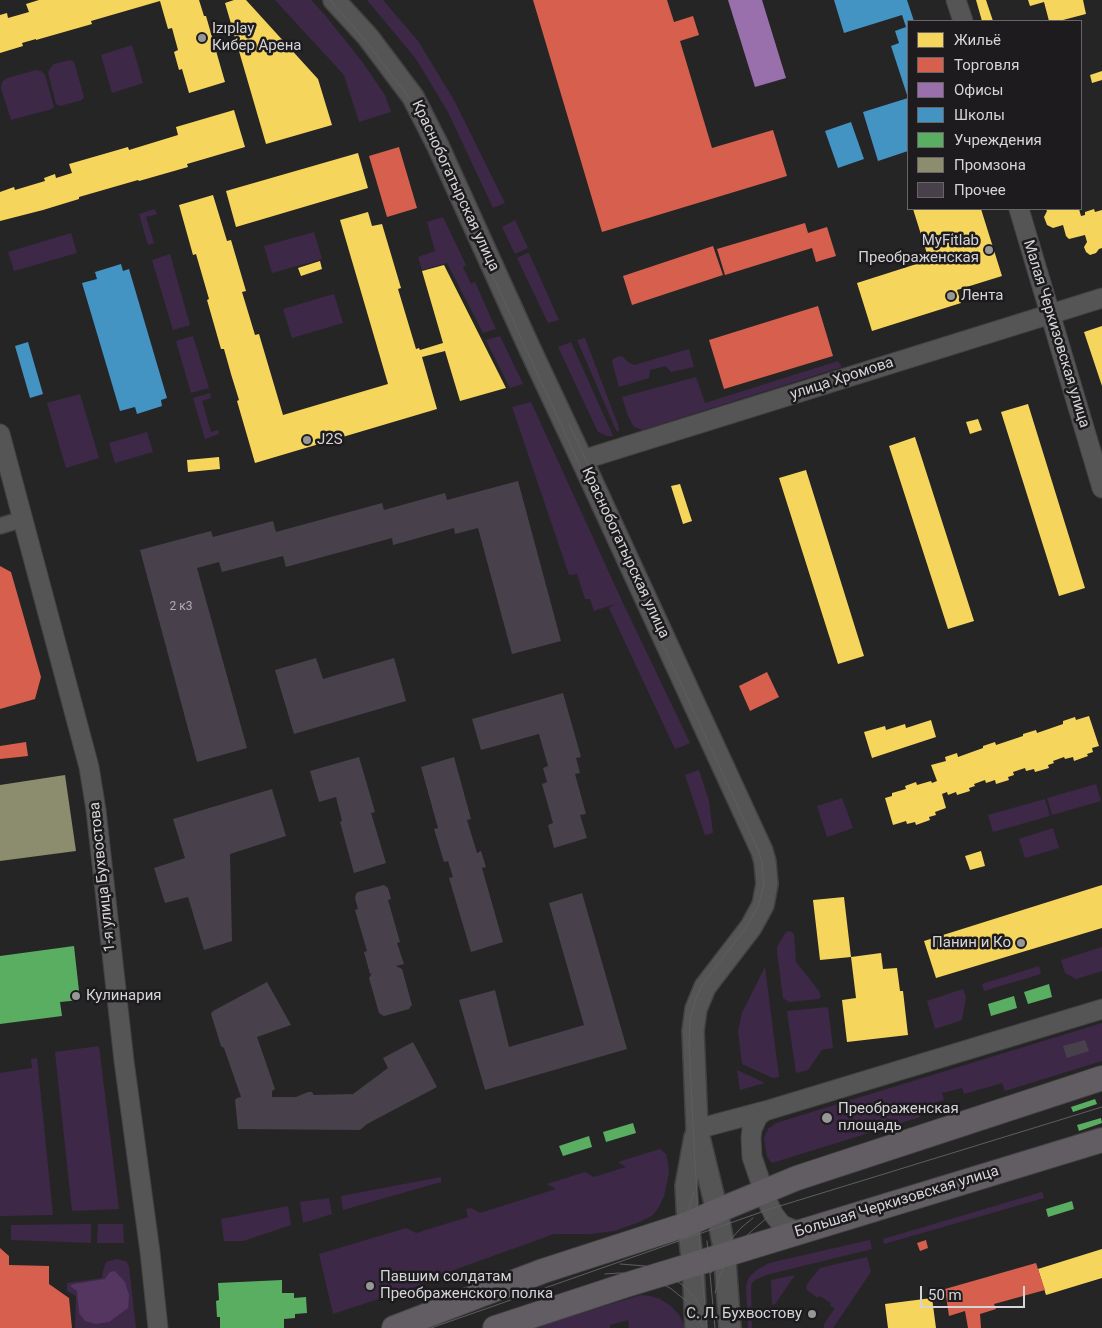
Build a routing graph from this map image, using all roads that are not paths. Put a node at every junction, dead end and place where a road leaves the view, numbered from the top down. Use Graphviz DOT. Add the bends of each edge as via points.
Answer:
graph roads {
  1 [pos="334,0"];
  2 [pos="956,0"];
  3 [pos="963,20"];
  4 [pos="1019,210"];
  5 [pos="1102,298"];
  6 [pos="1050,314"];
  7 [pos="0,434"];
  8 [pos="582,460"];
  9 [pos="1102,488"];
  10 [pos="23,519"];
  11 [pos="0,526"];
  12 [pos="1102,1009"];
  13 [pos="1102,1078"];
  14 [pos="765,1111"];
  15 [pos="697,1129"];
  16 [pos="1102,1140"];
  17 [pos="764,1191"];
  18 [pos="717,1211"];
  19 [pos="688,1224"];
  20 [pos="802,1232"];
  21 [pos="725,1256"];
  22 [pos="693,1265"];
  23 [pos="158,1328"];
  24 [pos="394,1328"];
  25 [pos="495,1328"];
  26 [pos="696,1328"];
  27 [pos="730,1328"];
  1 -- 8 [label="main road, Краснобогатырская улица" via="413,97"];
  2 -- 3 [label="street"];
  4 -- 6 [label="street, Малая Черкизовская улица"];
  5 -- 6 [label="street, улица Хромова"];
  6 -- 8 [label="street, улица Хромова"];
  6 -- 9 [label="street, Малая Черкизовская улица"];
  7 -- 10 [label="street, 1-я улица Бухвостова"];
  8 -- 15 [label="main road, Краснобогатырская улица" via="757,837 765,862 767,884 763,905 742,940 709,981 696,1010 692,1044"];
  10 -- 11 [label="street"];
  10 -- 23 [label="street, 1-я улица Бухвостова" via="89,767"];
  12 -- 14 [label="street"];
  13 -- 17 [label="main road"];
  14 -- 15 [label="street"];
  14 -- 17 [label="street" via="754,1122 751,1138 752,1157"];
  15 -- 18 [label="main road, Краснобогатырская улица"];
  15 -- 19 [label="main road, Краснобогатырская улица" via="686,1186"];
  16 -- 20 [label="main road, Большая Черкизовская улица"];
  17 -- 18 [label="main road"];
  17 -- 20 [label="street" via="770,1209 782,1224"];
  18 -- 19 [label="main road"];
  18 -- 21 [label="main road, Краснобогатырская улица"];
  19 -- 22 [label="main road, Краснобогатырская улица"];
  19 -- 24 [label="main road" via="543,1272"];
  20 -- 21 [label="main road, Большая Черкизовская улица"];
  21 -- 22 [label="main road, Большая Черкизовская улица"];
  21 -- 27 [label="main road, Краснобогатырская улица"];
  22 -- 25 [label="main road"];
  22 -- 26 [label="main road, Краснобогатырская улица"];
}
